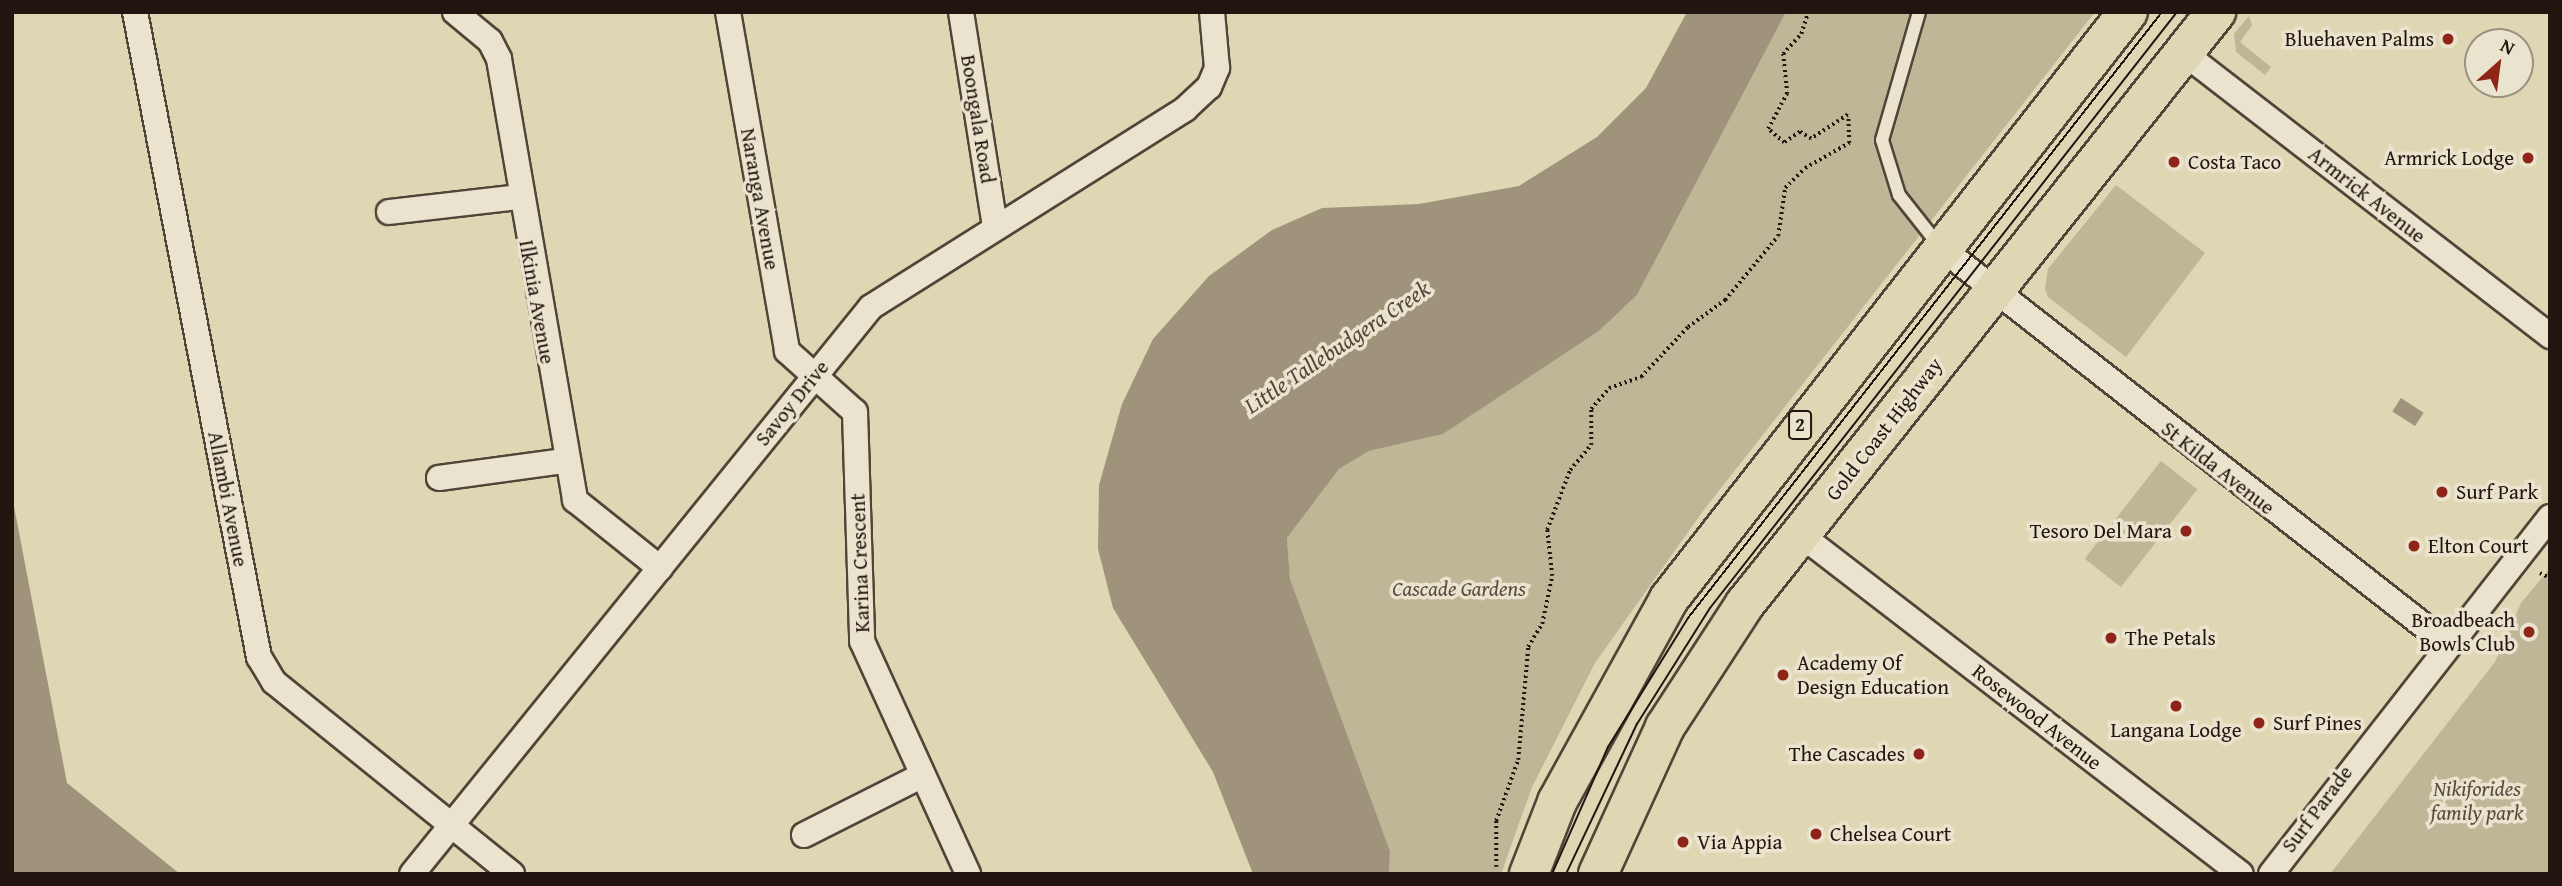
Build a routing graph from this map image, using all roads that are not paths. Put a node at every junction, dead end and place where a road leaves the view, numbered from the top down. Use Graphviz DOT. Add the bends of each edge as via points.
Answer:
graph roads {
  1 [pos="135,12"];
  2 [pos="455,12"];
  3 [pos="728,12"];
  4 [pos="961,12"];
  5 [pos="1212,12"];
  6 [pos="1919,12"];
  7 [pos="2128,12"];
  8 [pos="2216,12"];
  9 [pos="2184,53"];
  10 [pos="519,197"];
  11 [pos="389,212"];
  12 [pos="995,227"];
  13 [pos="1940,247"];
  14 [pos="1992,291"];
  15 [pos="2550,336"];
  16 [pos="814,374"];
  17 [pos="563,461"];
  18 [pos="439,478"];
  19 [pos="2550,517"];
  20 [pos="1801,535"];
  21 [pos="660,568"];
  22 [pos="2446,643"];
  23 [pos="921,776"];
  24 [pos="452,826"];
  25 [pos="804,835"];
  26 [pos="1513,870"];
  27 [pos="412,874"];
  28 [pos="512,874"];
  29 [pos="968,874"];
  30 [pos="1598,874"];
  31 [pos="2241,874"];
  32 [pos="2271,874"];
  1 -- 24 [label="street, Allambi Avenue" via="259,657 274,682"];
  2 -- 10 [label="street, Ilkinia Avenue" via="490,41 499,59"];
  3 -- 16 [label="street, Naranga Avenue" via="787,351"];
  4 -- 12 [label="street, Boongala Road"];
  5 -- 12 [label="street, Savoy Drive" via="1217,68 1209,87 1185,109"];
  6 -- 13 [label="lane" via="1882,140 1899,195"];
  7 -- 13 [label="highway, 2"];
  8 -- 9 [label="highway, Gold Coast Highway"];
  9 -- 14 [label="highway, Gold Coast Highway"];
  9 -- 15 [label="street, Armrick Avenue"];
  10 -- 11 [label="street"];
  10 -- 17 [label="street, Ilkinia Avenue"];
  12 -- 16 [label="street, Savoy Drive" via="871,307"];
  13 -- 14 [label="street, St Kilda Avenue"];
  13 -- 26 [label="highway, 2" via="1669,598"];
  14 -- 20 [label="highway, Gold Coast Highway"];
  14 -- 22 [label="street, St Kilda Avenue"];
  16 -- 21 [label="street, Savoy Drive"];
  16 -- 23 [label="street, Karina Crescent" via="855,412 862,641"];
  17 -- 18 [label="street"];
  17 -- 21 [label="street, Ilkinia Avenue" via="575,500"];
  19 -- 22 [label="street, Surf Parade"];
  20 -- 30 [label="highway, Gold Coast Highway" via="1690,683 1644,765"];
  20 -- 31 [label="street, Rosewood Avenue"];
  21 -- 24 [label="street, Savoy Drive"];
  22 -- 32 [label="street, Surf Parade"];
  23 -- 25 [label="street"];
  23 -- 29 [label="street, Karina Crescent"];
  24 -- 27 [label="street, Savoy Drive"];
  24 -- 28 [label="street, Allambi Avenue"];
}
